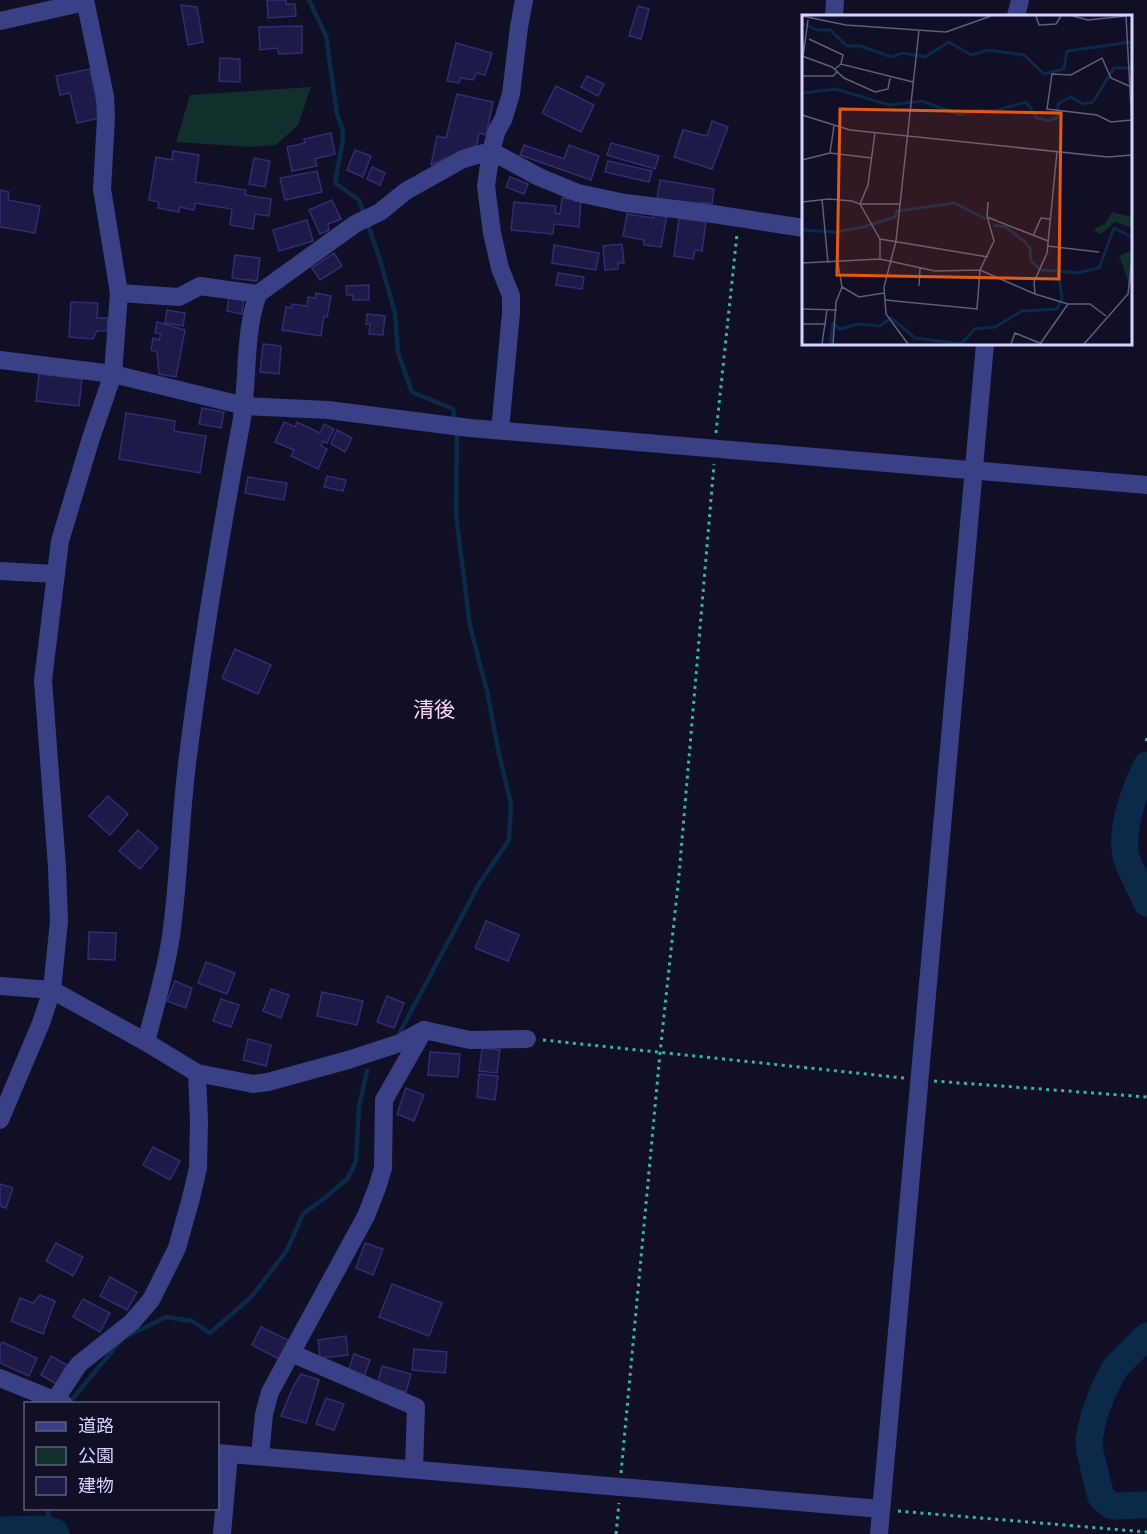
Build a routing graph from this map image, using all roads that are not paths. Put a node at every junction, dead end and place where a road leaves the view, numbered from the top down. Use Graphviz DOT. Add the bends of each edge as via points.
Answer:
graph roads {
  1 [pos="524,0"];
  2 [pos="836,0"];
  3 [pos="1020,0"];
  4 [pos="85,1"];
  5 [pos="834,15"];
  6 [pos="1016,15"];
  7 [pos="0,21"];
  8 [pos="491,151"];
  9 [pos="802,228"];
  10 [pos="119,293"];
  11 [pos="258,294"];
  12 [pos="985,345"];
  13 [pos="0,360"];
  14 [pos="113,374"];
  15 [pos="245,406"];
  16 [pos="500,430"];
  17 [pos="973,471"];
  18 [pos="1147,486"];
  19 [pos="0,571"];
  20 [pos="56,574"];
  21 [pos="0,986"];
  22 [pos="52,990"];
  23 [pos="424,1030"];
  24 [pos="526,1039"];
  25 [pos="146,1042"];
  26 [pos="197,1073"];
  27 [pos="0,1120"];
  28 [pos="291,1353"];
  29 [pos="0,1378"];
  30 [pos="60,1402"];
  31 [pos="223,1453"];
  32 [pos="260,1456"];
  33 [pos="414,1469"];
  34 [pos="881,1509"];
  35 [pos="222,1534"];
  36 [pos="879,1534"];
  1 -- 8 [label="street" via="511,94"];
  2 -- 5 [label="street"];
  3 -- 6 [label="street"];
  4 -- 7 [label="street"];
  4 -- 10 [label="street" via="105,96 102,189"];
  8 -- 9 [label="street" via="579,194"];
  8 -- 11 [label="street" via="463,159 406,191"];
  8 -- 16 [label="street" via="486,186 492,233 511,296"];
  10 -- 11 [label="street" via="179,297 200,286"];
  10 -- 14 [label="street"];
  11 -- 15 [label="street" via="249,336"];
  12 -- 17 [label="street"];
  13 -- 14 [label="street"];
  14 -- 15 [label="street"];
  14 -- 20 [label="street" via="60,540"];
  15 -- 16 [label="street" via="328,410"];
  15 -- 25 [label="street" via="198,676 171,936"];
  16 -- 17 [label="street"];
  17 -- 18 [label="street"];
  17 -- 34 [label="street"];
  19 -- 20 [label="street"];
  20 -- 22 [label="street" via="43,680 59,910"];
  21 -- 22 [label="street"];
  22 -- 25 [label="street"];
  22 -- 27 [label="street"];
  23 -- 24 [label="street" via="470,1040"];
  23 -- 26 [label="street" via="400,1043 268,1082 253,1084"];
  23 -- 28 [label="street" via="384,1100 383,1168 366,1216"];
  25 -- 26 [label="street"];
  26 -- 30 [label="street" via="198,1168 177,1248 151,1300 132,1322 79,1364"];
  28 -- 32 [label="street" via="270,1392"];
  28 -- 33 [label="street" via="416,1407"];
  29 -- 30 [label="street"];
  31 -- 32 [label="street"];
  31 -- 35 [label="street"];
  32 -- 33 [label="street"];
  33 -- 34 [label="street"];
  34 -- 36 [label="street"];
}
